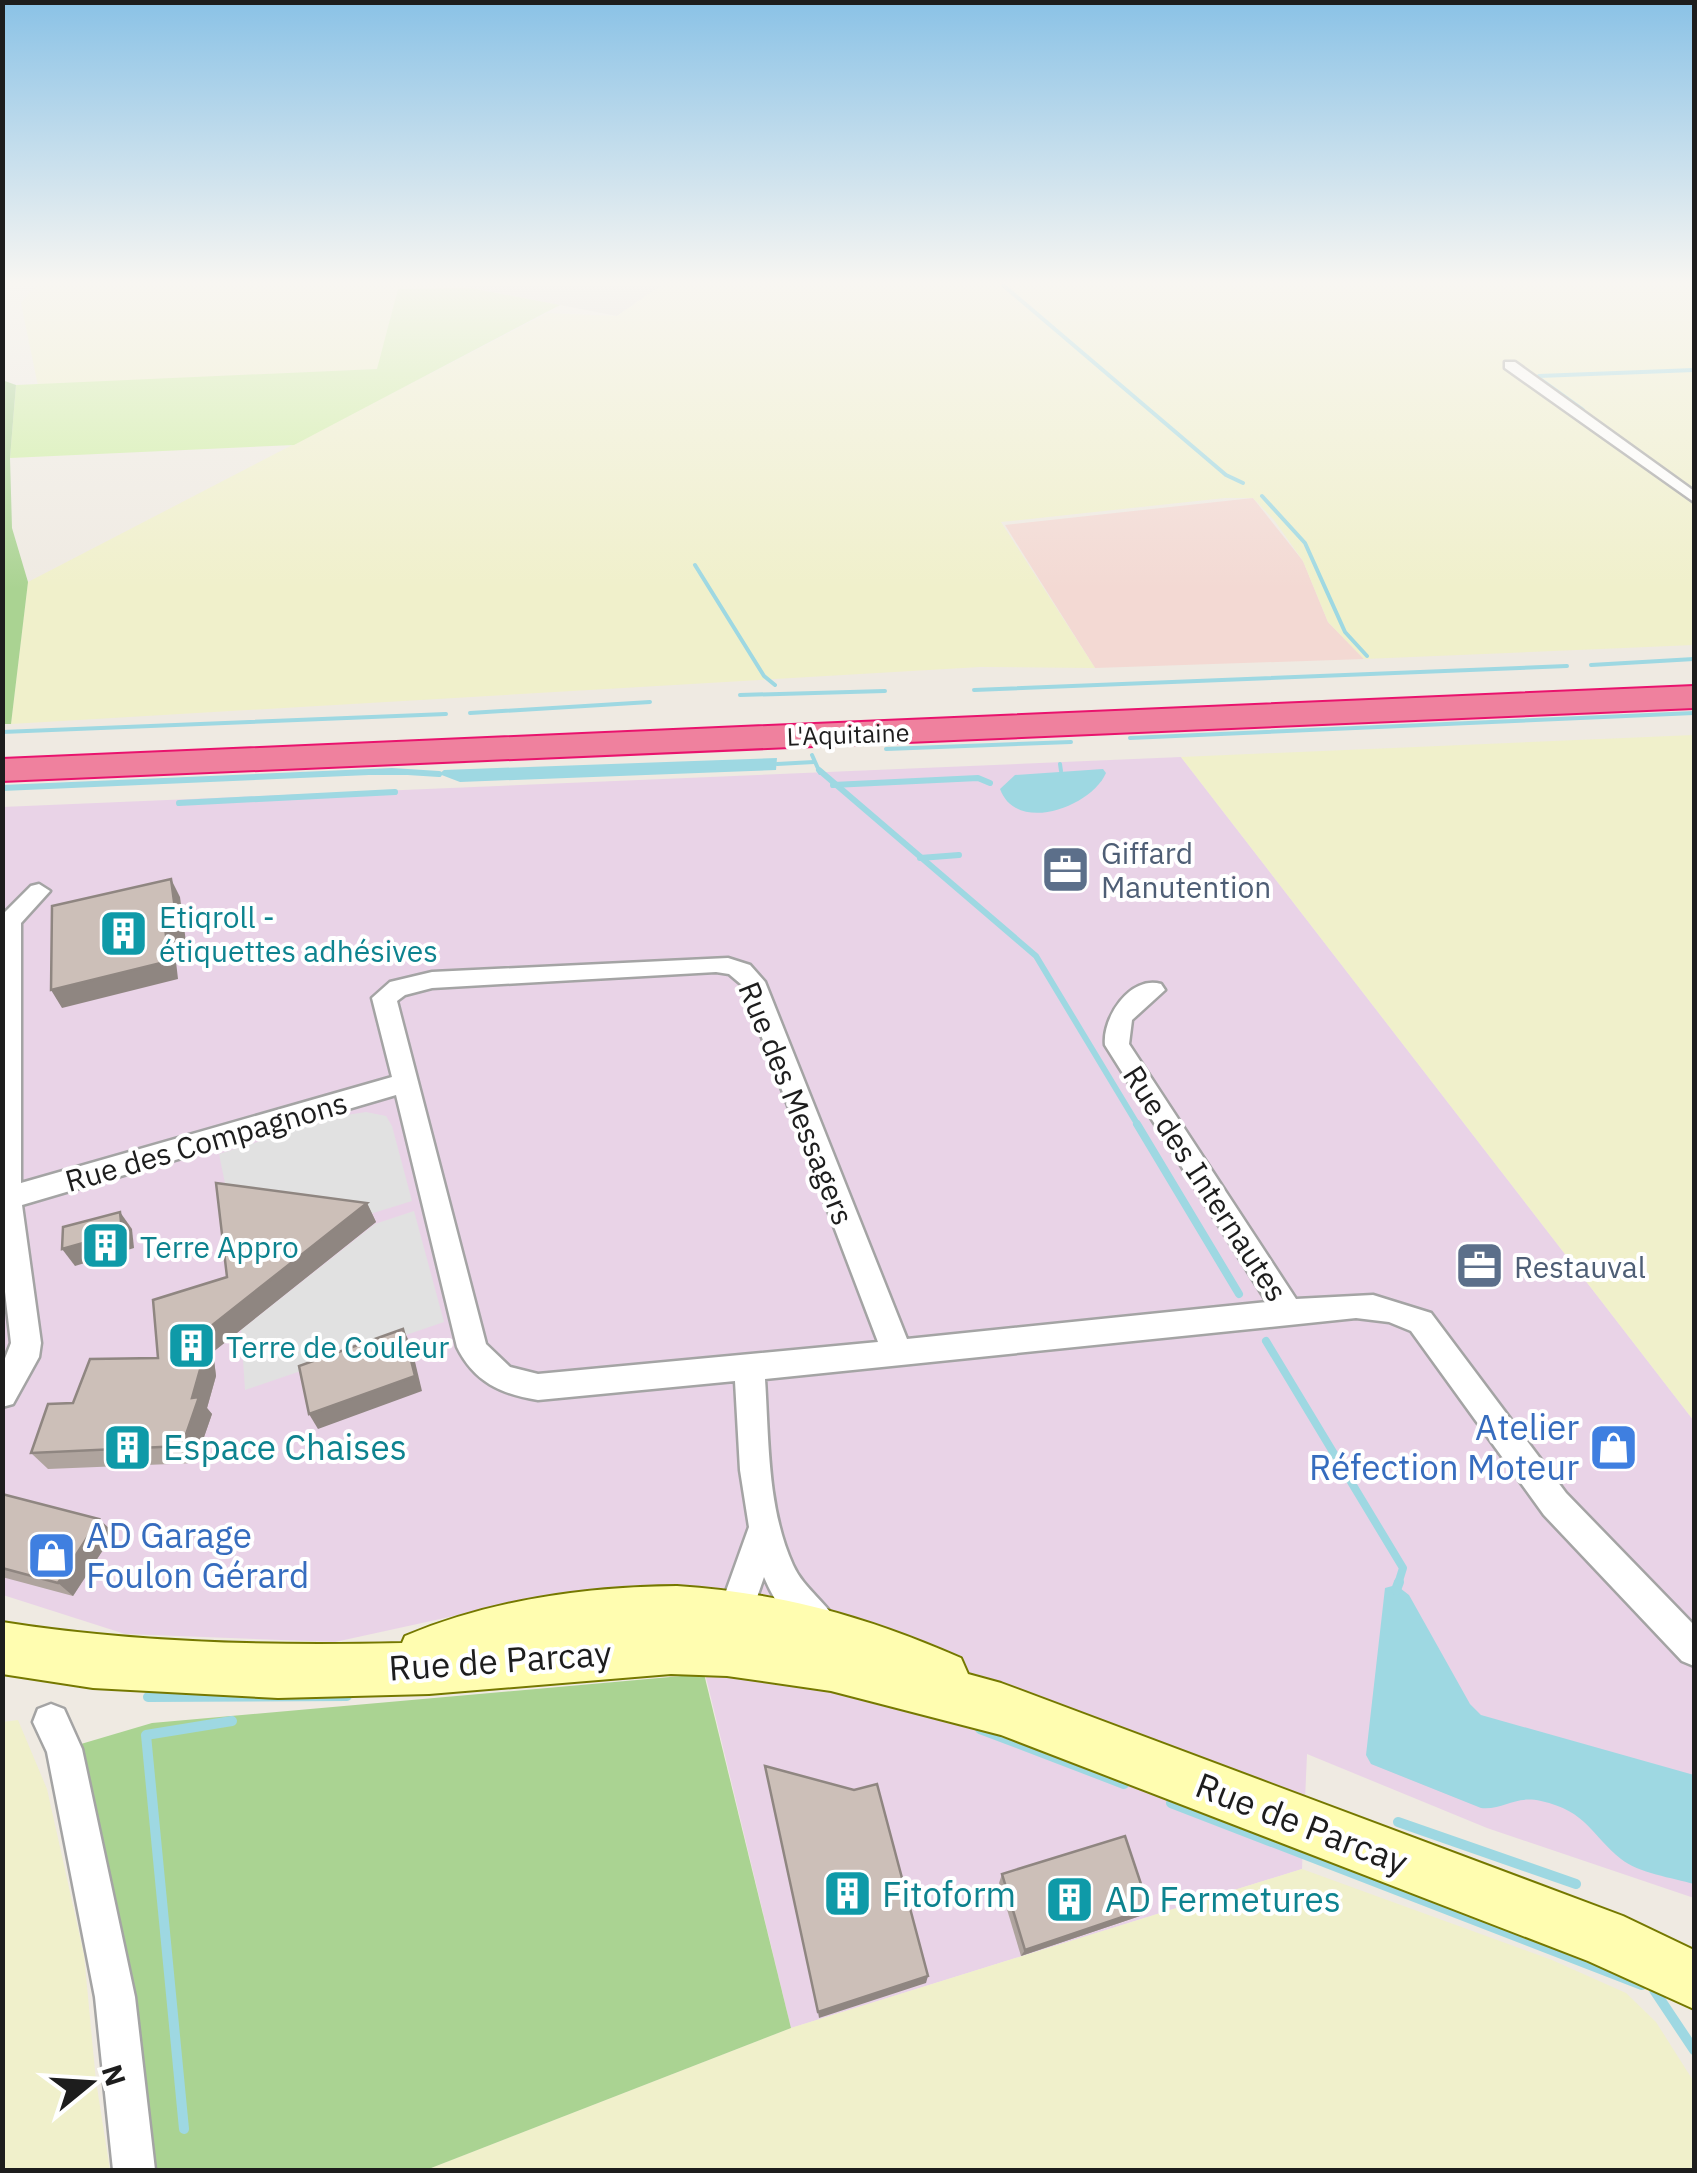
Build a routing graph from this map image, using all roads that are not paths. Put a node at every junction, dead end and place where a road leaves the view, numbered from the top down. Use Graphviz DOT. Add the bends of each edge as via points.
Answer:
graph roads {
  1 [pos="1540,386"];
  2 [pos="1694,498"];
  3 [pos="1694,678"];
  4 [pos="1694,697"];
  5 [pos="2,750"];
  6 [pos="2,770"];
  7 [pos="39,891"];
  8 [pos="1154,990"];
  9 [pos="404,1083"];
  10 [pos="8,1198"];
  11 [pos="1289,1312"];
  12 [pos="897,1352"];
  13 [pos="749,1366"];
  14 [pos="2,1394"];
  15 [pos="769,1618"];
  16 [pos="2,1648"];
  17 [pos="1694,1649"];
  18 [pos="360,1668"];
  19 [pos="51,1722"];
  20 [pos="1602,1936"];
  21 [pos="1694,1962"];
  22 [pos="1694,1980"];
  23 [pos="134,2170"];
  1 -- 2 [label="street"];
  3 -- 5 [label="highway, L'Aquitaine"];
  4 -- 6 [label="highway, L'Aquitaine"];
  7 -- 10 [label="street" via="10,922"];
  8 -- 11 [label="street, Rue des Internautes" via="1121,1016 1116,1044"];
  9 -- 10 [label="street, Rue des Compagnons"];
  9 -- 12 [label="street, Rue des Messagers" via="384,998 398,988 432,980 716,964 746,972"];
  9 -- 13 [label="street" via="472,1346 489,1370 538,1387"];
  10 -- 14 [label="street" via="26,1342"];
  11 -- 12 [label="street"];
  11 -- 17 [label="street, Rue des Internautes" via="1374,1305 1421,1322 1554,1504"];
  12 -- 13 [label="street"];
  13 -- 15 [label="street"];
  15 -- 18 [label="street, Rue de Parcay" via="611,1614 548,1620"];
  15 -- 18 [label="street, Rue de Parcay" via="727,1650"];
  15 -- 20 [label="street, Rue de Parcay" via="893,1680 1002,1710"];
  16 -- 18 [label="street" via="186,1668"];
  19 -- 23 [label="street" via="64,1749 115,1997"];
  20 -- 21 [label="street, Rue de Parcay"];
  20 -- 22 [label="street, Rue de Parcay"];
}
